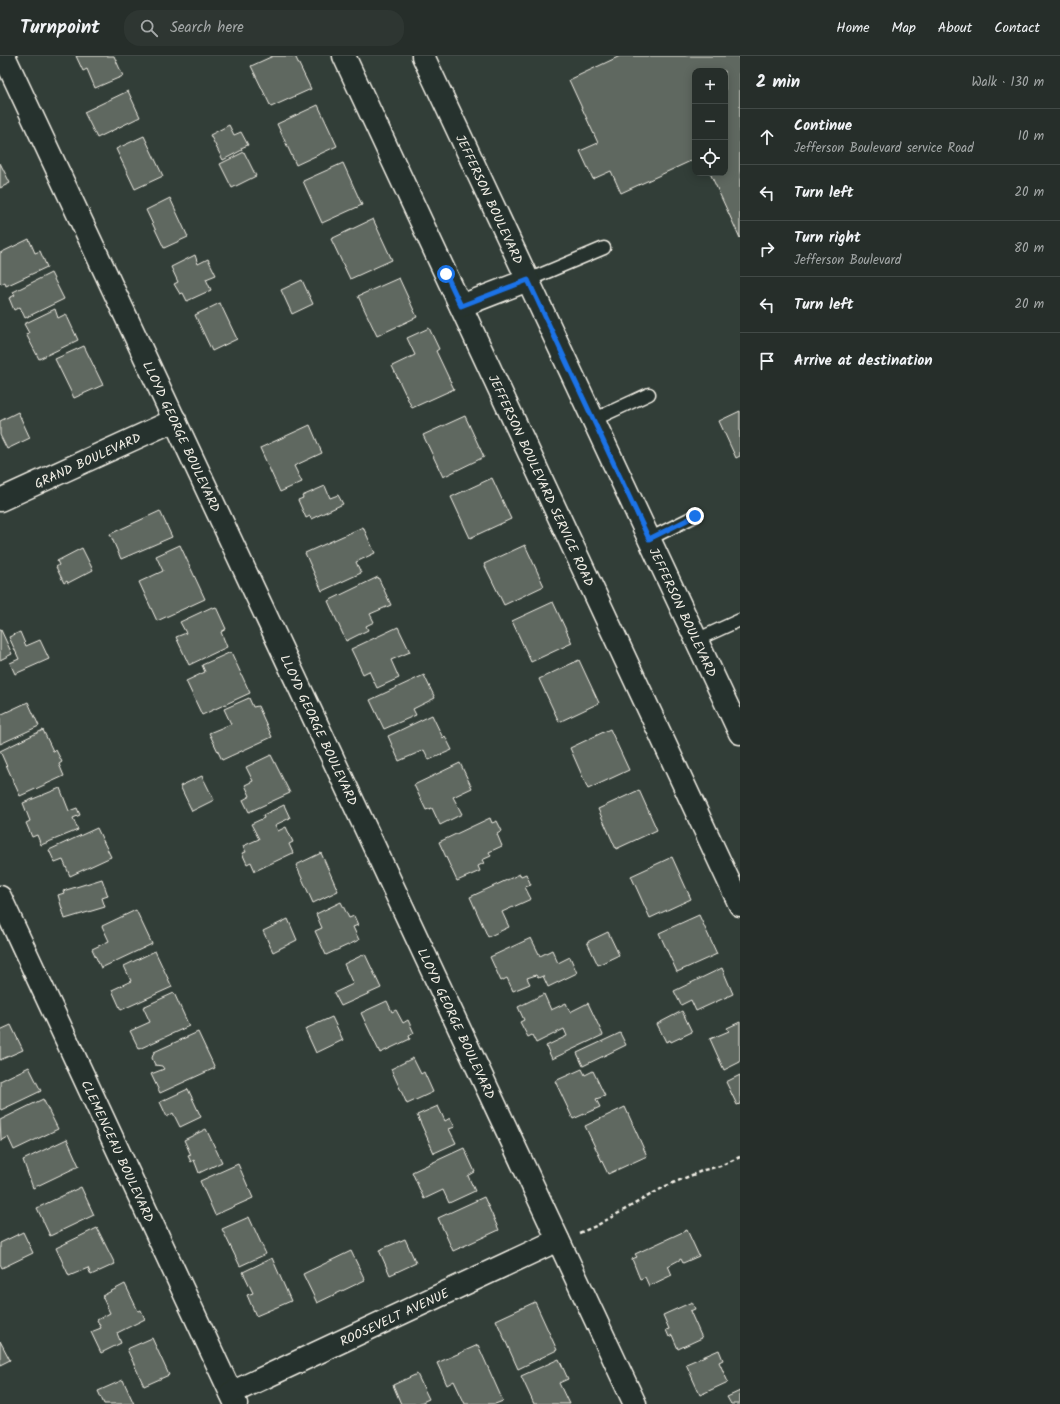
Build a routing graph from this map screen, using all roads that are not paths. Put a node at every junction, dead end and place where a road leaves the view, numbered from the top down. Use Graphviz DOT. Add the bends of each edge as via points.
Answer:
graph roads {
  1 [pos="4,56"];
  2 [pos="344,56"];
  3 [pos="423,56"];
  4 [pos="604,248"];
  5 [pos="528,280"];
  6 [pos="461,306"];
  7 [pos="649,394"];
  8 [pos="175,420"];
  9 [pos="593,420"];
  10 [pos="0,500"];
  11 [pos="695,516"];
  12 [pos="649,539"];
  13 [pos="740,620"];
  14 [pos="696,640"];
  15 [pos="740,733"];
  16 [pos="0,897"];
  17 [pos="740,905"];
  18 [pos="566,1238"];
  19 [pos="233,1399"];
  20 [pos="635,1404"];
  1 -- 8 [label="street, LLOYD GEORGE BOULEVARD"];
  2 -- 6 [label="street, JEFFERSON BOULEVARD SERVICE ROAD"];
  3 -- 5 [label="street, JEFFERSON BOULEVARD"];
  4 -- 5 [label="lane"];
  5 -- 6 [label="street"];
  5 -- 9 [label="street, JEFFERSON BOULEVARD"];
  6 -- 17 [label="street, JEFFERSON BOULEVARD SERVICE ROAD"];
  7 -- 9 [label="lane"];
  8 -- 10 [label="street, GRAND BOULEVARD"];
  8 -- 18 [label="street, LLOYD GEORGE BOULEVARD"];
  9 -- 12 [label="street, JEFFERSON BOULEVARD"];
  11 -- 12 [label="lane"];
  12 -- 14 [label="street, JEFFERSON BOULEVARD"];
  13 -- 14 [label="lane"];
  14 -- 15 [label="street, JEFFERSON BOULEVARD"];
  16 -- 19 [label="street, CLEMENCEAU BOULEVARD"];
  18 -- 19 [label="street, ROOSEVELT AVENUE"];
  18 -- 20 [label="street, LLOYD GEORGE BOULEVARD"];
}
